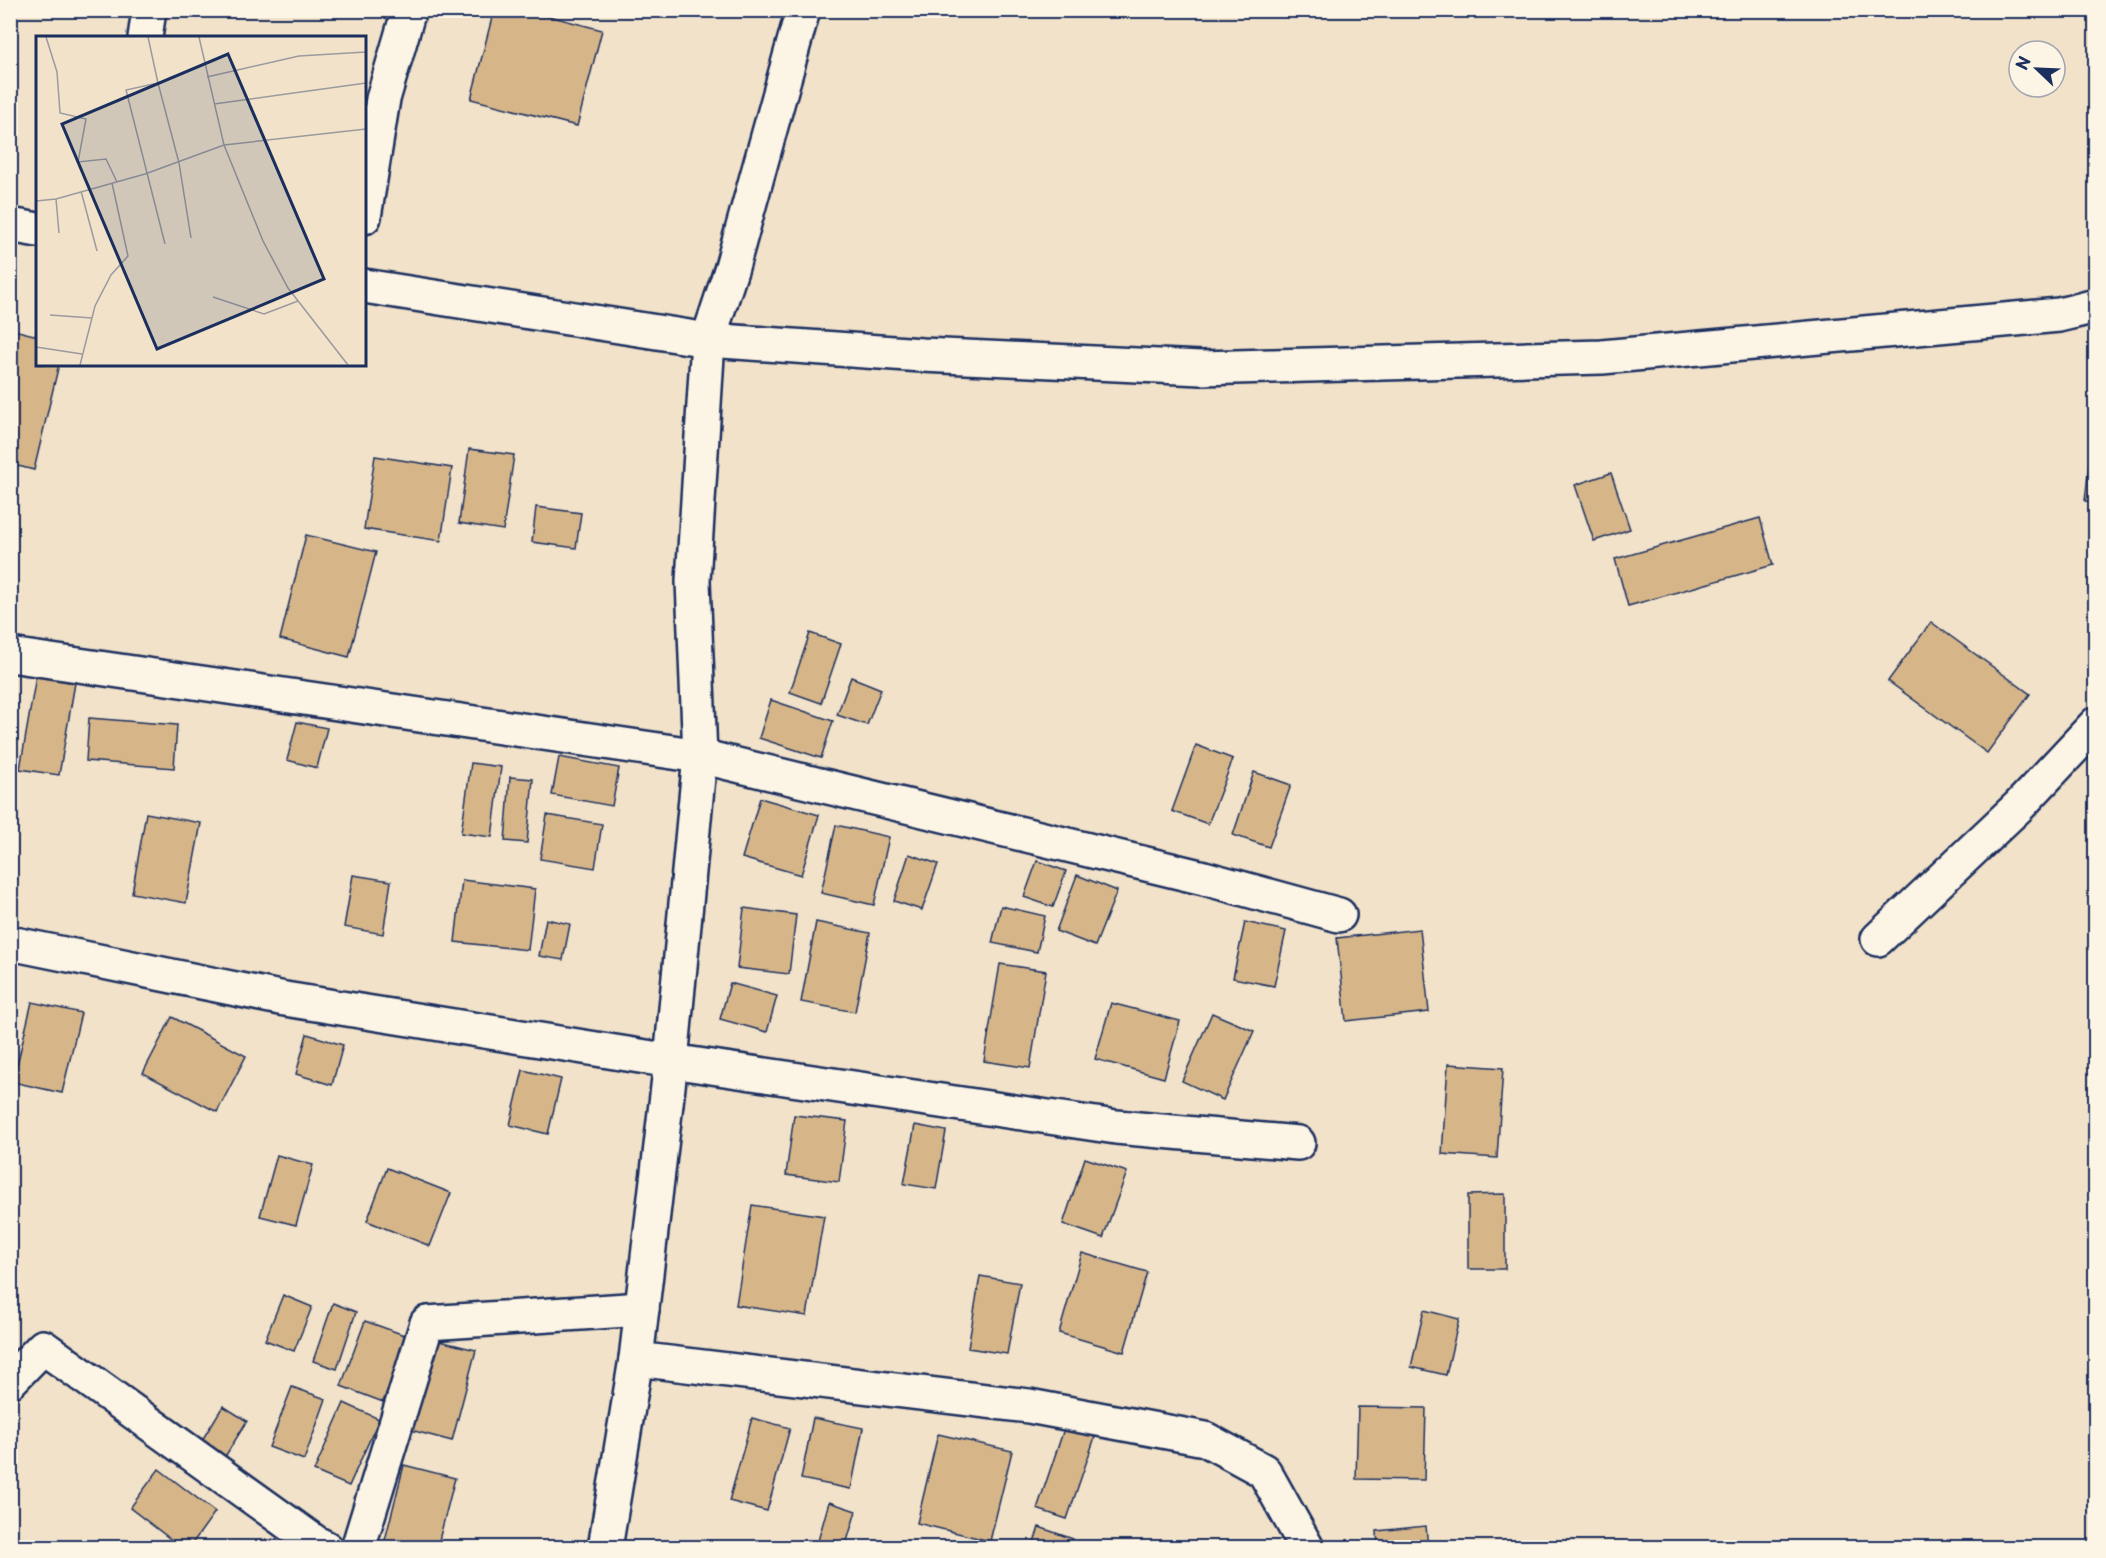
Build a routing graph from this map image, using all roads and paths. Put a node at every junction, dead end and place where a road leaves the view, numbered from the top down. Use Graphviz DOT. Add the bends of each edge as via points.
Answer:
graph roads {
  1 [pos="149,10"];
  2 [pos="409,10"];
  3 [pos="803,10"];
  4 [pos="145,36"];
  5 [pos="366,205"];
  6 [pos="10,225"];
  7 [pos="36,230"];
  8 [pos="366,286"];
  9 [pos="2096,306"];
  10 [pos="708,340"];
  11 [pos="10,655"];
  12 [pos="2096,724"];
  13 [pos="699,756"];
  14 [pos="1340,915"];
  15 [pos="1878,939"];
  16 [pos="10,943"];
  17 [pos="671,1061"];
  18 [pos="1298,1143"];
  19 [pos="642,1309"];
  20 [pos="636,1359"];
  21 [pos="10,1381"];
  22 [pos="326,1548"];
  23 [pos="358,1548"];
  24 [pos="605,1548"];
  25 [pos="1307,1548"];
  1 -- 4 [label="street"];
  2 -- 5 [label="street" via="383,99"];
  3 -- 10 [label="street"];
  6 -- 7 [label="street"];
  8 -- 10 [label="street"];
  9 -- 10 [label="street" via="2059,315 1602,357 1201,368"];
  10 -- 13 [label="street" via="693,581"];
  11 -- 13 [label="street"];
  12 -- 15 [label="street" via="2019,806"];
  13 -- 14 [label="street" via="1204,878"];
  13 -- 17 [label="street"];
  16 -- 17 [label="street" via="285,999"];
  17 -- 18 [label="street" via="1116,1127"];
  17 -- 19 [label="street"];
  19 -- 20 [label="street"];
  19 -- 23 [label="street" via="427,1323"];
  20 -- 24 [label="street"];
  20 -- 25 [label="street" via="1029,1406 1205,1438 1264,1471"];
  21 -- 22 [label="street" via="43,1347"];
}
